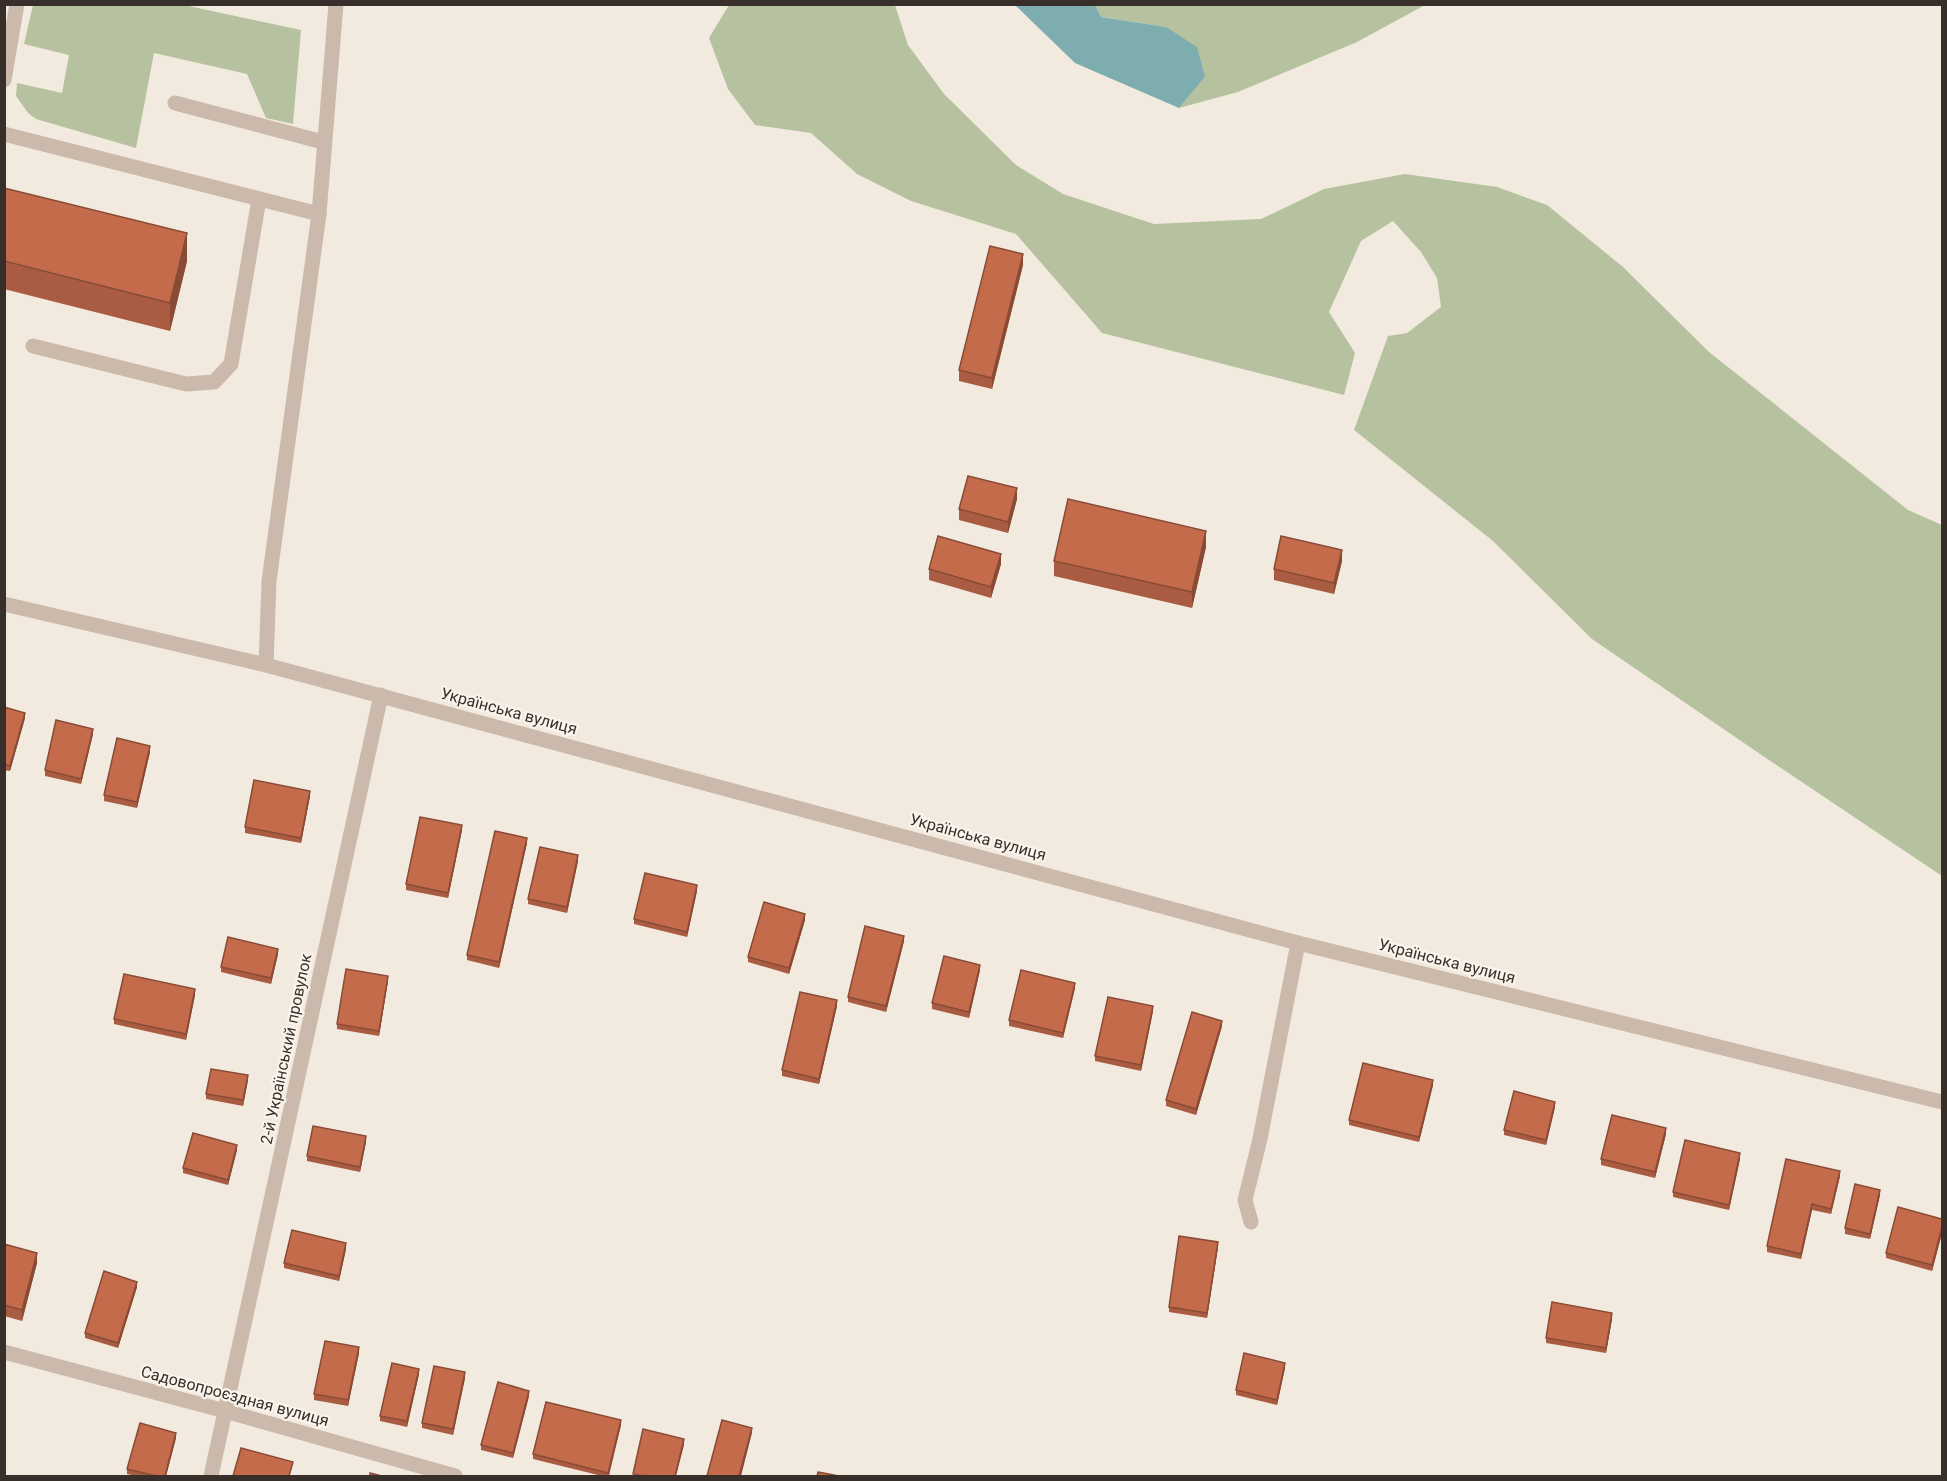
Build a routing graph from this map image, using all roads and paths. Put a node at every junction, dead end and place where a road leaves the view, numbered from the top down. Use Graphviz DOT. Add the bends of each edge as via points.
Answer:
graph roads {
  1 [pos="17,4"];
  2 [pos="336,4"];
  3 [pos="4,80"];
  4 [pos="175,103"];
  5 [pos="4,134"];
  6 [pos="323,142"];
  7 [pos="259,199"];
  8 [pos="319,214"];
  9 [pos="33,346"];
  10 [pos="4,604"];
  11 [pos="266,665"];
  12 [pos="381,695"];
  13 [pos="1299,943"];
  14 [pos="1942,1102"];
  15 [pos="1251,1222"];
  16 [pos="4,1352"];
  17 [pos="225,1411"];
  18 [pos="211,1476"];
  19 [pos="455,1476"];
  1 -- 3 [label="street"];
  2 -- 6 [label="street"];
  4 -- 6 [label="street"];
  5 -- 7 [label="street"];
  6 -- 8 [label="street"];
  7 -- 8 [label="street"];
  7 -- 9 [label="street" via="231,364 214,382 186,384"];
  8 -- 11 [label="street" via="269,581"];
  10 -- 11 [label="street, Українська вулиця"];
  11 -- 12 [label="street, Українська вулиця"];
  12 -- 13 [label="street, Українська вулиця"];
  12 -- 17 [label="street, 2-й Український провулок"];
  13 -- 14 [label="street, Українська вулиця"];
  13 -- 15 [label="street" via="1245,1200"];
  16 -- 17 [label="street, Садовопроєздная вулиця"];
  17 -- 18 [label="street, 2-й Український провулок"];
  17 -- 19 [label="street, Садовопроєздная вулиця"];
}
